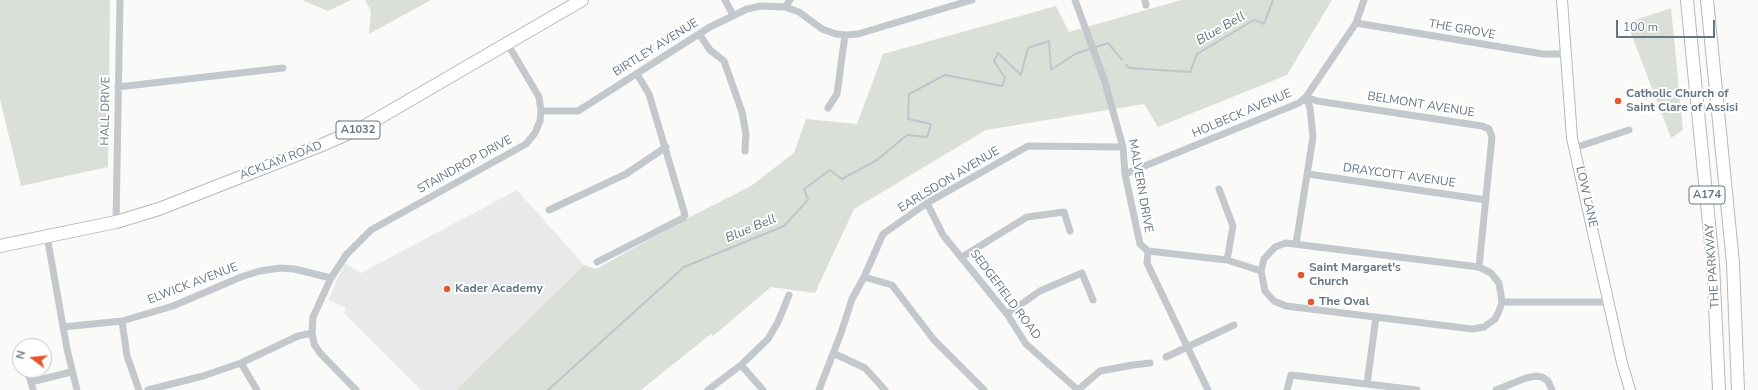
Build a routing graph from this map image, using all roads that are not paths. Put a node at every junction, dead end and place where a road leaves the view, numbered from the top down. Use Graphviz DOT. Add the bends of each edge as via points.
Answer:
graph roads {
  1 [pos="120,0"];
  2 [pos="582,0"];
  3 [pos="725,0"];
  4 [pos="790,0"];
  5 [pos="972,0"];
  6 [pos="1075,0"];
  7 [pos="1364,0"];
  8 [pos="1562,0"];
  9 [pos="1687,0"];
  10 [pos="1707,0"];
  11 [pos="785,7"];
  12 [pos="733,15"];
  13 [pos="1356,23"];
  14 [pos="699,34"];
  15 [pos="845,35"];
  16 [pos="507,43"];
  17 [pos="1566,54"];
  18 [pos="283,68"];
  19 [pos="637,74"];
  20 [pos="118,87"];
  21 [pos="1306,97"];
  22 [pos="828,108"];
  23 [pos="542,111"];
  24 [pos="1629,130"];
  25 [pos="666,147"];
  26 [pos="1123,147"];
  27 [pos="1574,148"];
  28 [pos="744,151"];
  29 [pos="1126,174"];
  30 [pos="1308,174"];
  31 [pos="1220,189"];
  32 [pos="1486,200"];
  33 [pos="927,203"];
  34 [pos="549,210"];
  35 [pos="116,222"];
  36 [pos="1070,231"];
  37 [pos="47,236"];
  38 [pos="1296,244"];
  39 [pos="0,246"];
  40 [pos="1148,251"];
  41 [pos="962,257"];
  42 [pos="1227,260"];
  43 [pos="598,262"];
  44 [pos="1479,267"];
  45 [pos="1261,270"];
  46 [pos="864,277"];
  47 [pos="331,278"];
  48 [pos="789,295"];
  49 [pos="1093,300"];
  50 [pos="1502,302"];
  51 [pos="1609,302"];
  52 [pos="1007,314"];
  53 [pos="1376,317"];
  54 [pos="122,321"];
  55 [pos="1234,325"];
  56 [pos="63,327"];
  57 [pos="312,333"];
  58 [pos="1187,348"];
  59 [pos="833,353"];
  60 [pos="1166,357"];
  61 [pos="242,363"];
  62 [pos="1150,363"];
  63 [pos="741,365"];
  64 [pos="71,372"];
  65 [pos="31,382"];
  66 [pos="1368,384"];
  67 [pos="77,390"];
  68 [pos="140,390"];
  69 [pos="148,390"];
  70 [pos="258,390"];
  71 [pos="356,390"];
  72 [pos="708,390"];
  73 [pos="763,390"];
  74 [pos="819,390"];
  75 [pos="885,390"];
  76 [pos="984,390"];
  77 [pos="1078,390"];
  78 [pos="1208,390"];
  79 [pos="1287,390"];
  80 [pos="1417,390"];
  81 [pos="1496,390"];
  82 [pos="1552,390"];
  83 [pos="1630,390"];
  84 [pos="1719,390"];
  85 [pos="1738,390"];
  1 -- 20 [label="street, HALL DRIVE"];
  2 -- 16 [label="main road, ACKLAM ROAD / A1032"];
  3 -- 12 [label="street"];
  4 -- 11 [label="street"];
  5 -- 15 [label="street" via="858,34"];
  6 -- 26 [label="street, MALVERN DRIVE" via="1104,79"];
  7 -- 13 [label="street, HOLBECK AVENUE"];
  8 -- 17 [label="main road, LOW LANE"];
  9 -- 84 [label="main road, THE PARKWAY / A174" via="1714,278"];
  10 -- 85 [label="main road, THE PARKWAY / A174" via="1733,263"];
  11 -- 12 [label="street, BIRTLEY AVENUE" via="761,6"];
  11 -- 15 [label="street" via="799,12 822,29"];
  12 -- 14 [label="street, BIRTLEY AVENUE"];
  13 -- 17 [label="street, THE GROVE" via="1543,54"];
  13 -- 21 [label="street, HOLBECK AVENUE"];
  14 -- 19 [label="street, BIRTLEY AVENUE"];
  14 -- 28 [label="street" via="710,50 724,61 742,112 746,134"];
  15 -- 22 [label="street" via="837,94"];
  16 -- 23 [label="street" via="539,97"];
  16 -- 35 [label="main road, ACKLAM ROAD / A1032" via="365,126 159,209"];
  17 -- 27 [label="main road, LOW LANE"];
  18 -- 20 [label="street"];
  19 -- 23 [label="street, BIRTLEY AVENUE" via="578,111"];
  19 -- 25 [label="street" via="649,94"];
  20 -- 35 [label="street, HALL DRIVE"];
  21 -- 29 [label="street, HOLBECK AVENUE" via="1299,103"];
  21 -- 30 [label="street" via="1310,108 1313,137"];
  21 -- 32 [label="street, BELMONT AVENUE" via="1317,101 1489,129 1492,137"];
  23 -- 47 [label="street, STAINDROP DRIVE" via="535,133 526,144 372,230 346,255"];
  24 -- 27 [label="street"];
  25 -- 34 [label="street" via="626,174"];
  25 -- 43 [label="street" via="683,218"];
  26 -- 29 [label="street, MALVERN DRIVE"];
  26 -- 33 [label="street, EARLSDON AVENUE" via="1028,146"];
  27 -- 51 [label="main road, LOW LANE"];
  29 -- 40 [label="street, MALVERN DRIVE" via="1140,244"];
  30 -- 32 [label="street, DRAYCOTT AVENUE"];
  30 -- 38 [label="street"];
  31 -- 42 [label="street" via="1232,226"];
  32 -- 44 [label="street, BELMONT AVENUE"];
  33 -- 41 [label="street, SEDGEFIELD ROAD" via="942,235"];
  33 -- 46 [label="street, EARLSDON AVENUE" via="883,234"];
  35 -- 37 [label="main road, ACKLAM ROAD / A1032"];
  36 -- 41 [label="street" via="1064,212 1027,217"];
  37 -- 39 [label="main road, ACKLAM ROAD / A1032"];
  37 -- 56 [label="street"];
  38 -- 44 [label="street"];
  38 -- 45 [label="street" via="1286,243 1275,247 1264,259"];
  40 -- 42 [label="street"];
  40 -- 58 [label="street, MALVERN DRIVE" via="1147,263"];
  41 -- 52 [label="street, SEDGEFIELD ROAD"];
  42 -- 45 [label="street"];
  44 -- 50 [label="street" via="1491,273 1499,283"];
  45 -- 53 [label="street" via="1265,291 1274,301 1286,306"];
  46 -- 59 [label="street, EARLSDON AVENUE" via="852,298"];
  46 -- 76 [label="street" via="892,286 934,340"];
  47 -- 54 [label="street, ELWICK AVENUE" via="294,269 260,271 173,306"];
  47 -- 57 [label="street, STAINDROP DRIVE" via="313,317"];
  48 -- 63 [label="street" via="774,330 761,347"];
  49 -- 52 [label="street" via="1082,273 1040,291"];
  50 -- 51 [label="street"];
  50 -- 53 [label="street" via="1494,319 1484,327 1472,329"];
  51 -- 83 [label="main road, LOW LANE"];
  52 -- 77 [label="street, SEDGEFIELD ROAD" via="1026,344"];
  53 -- 66 [label="street"];
  54 -- 56 [label="street, ELWICK AVENUE"];
  54 -- 68 [label="street" via="127,356"];
  55 -- 58 [label="street"];
  56 -- 64 [label="street"];
  57 -- 61 [label="street" via="298,336"];
  57 -- 71 [label="street" via="314,344 320,353"];
  58 -- 60 [label="street"];
  58 -- 78 [label="street, MALVERN DRIVE"];
  59 -- 74 [label="street, EARLSDON AVENUE"];
  59 -- 75 [label="street" via="860,365"];
  61 -- 69 [label="street"];
  61 -- 70 [label="street"];
  62 -- 77 [label="street" via="1100,371"];
  63 -- 72 [label="street"];
  63 -- 73 [label="street"];
  64 -- 65 [label="street"];
  64 -- 67 [label="street"];
  66 -- 79 [label="street" via="1291,374"];
  66 -- 80 [label="street"];
  81 -- 82 [label="street" via="1536,376 1548,381"];
}
